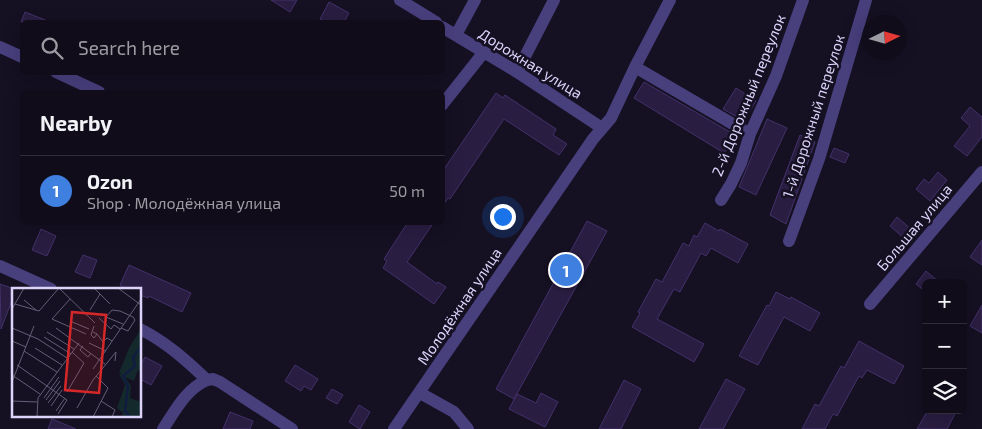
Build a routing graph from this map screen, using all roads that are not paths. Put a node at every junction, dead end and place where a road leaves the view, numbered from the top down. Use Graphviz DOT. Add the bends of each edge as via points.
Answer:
graph roads {
  1 [pos="400,0"];
  2 [pos="475,0"];
  3 [pos="554,0"];
  4 [pos="670,0"];
  5 [pos="803,0"];
  6 [pos="866,0"];
  7 [pos="433,20"];
  8 [pos="445,29"];
  9 [pos="456,36"];
  10 [pos="0,47"];
  11 [pos="484,52"];
  12 [pos="20,56"];
  13 [pos="635,67"];
  14 [pos="517,72"];
  15 [pos="62,75"];
  16 [pos="95,90"];
  17 [pos="445,101"];
  18 [pos="602,128"];
  19 [pos="750,134"];
  20 [pos="982,172"];
  21 [pos="721,200"];
  22 [pos="789,242"];
  23 [pos="0,266"];
  24 [pos="49,288"];
  25 [pos="870,304"];
  26 [pos="141,330"];
  27 [pos="207,380"];
  28 [pos="420,393"];
  29 [pos="163,429"];
  30 [pos="292,429"];
  31 [pos="394,429"];
  32 [pos="468,429"];
  1 -- 7 [label="street"];
  2 -- 9 [label="street"];
  3 -- 14 [label="street"];
  4 -- 13 [label="street, Молодёжная улица"];
  5 -- 19 [label="street, 2-й Дорожный переулок" via="776,76"];
  6 -- 22 [label="street, 1-й Дорожный переулок" via="819,159"];
  8 -- 9 [label="street, Дорожная улица"];
  9 -- 11 [label="street, Дорожная улица"];
  10 -- 12 [label="street"];
  11 -- 14 [label="street, Дорожная улица"];
  11 -- 17 [label="street"];
  13 -- 18 [label="street, Молодёжная улица" via="611,118"];
  13 -- 19 [label="street"];
  14 -- 18 [label="street, Дорожная улица"];
  15 -- 16 [label="street"];
  18 -- 28 [label="street, Молодёжная улица"];
  19 -- 21 [label="street, 2-й Дорожный переулок" via="731,184"];
  20 -- 25 [label="street, Большая улица"];
  23 -- 24 [label="street"];
  26 -- 27 [label="street" via="183,357"];
  27 -- 29 [label="street" via="186,396"];
  27 -- 30 [label="street" via="220,382"];
  28 -- 31 [label="street, Молодёжная улица"];
  28 -- 32 [label="street" via="454,412"];
}
